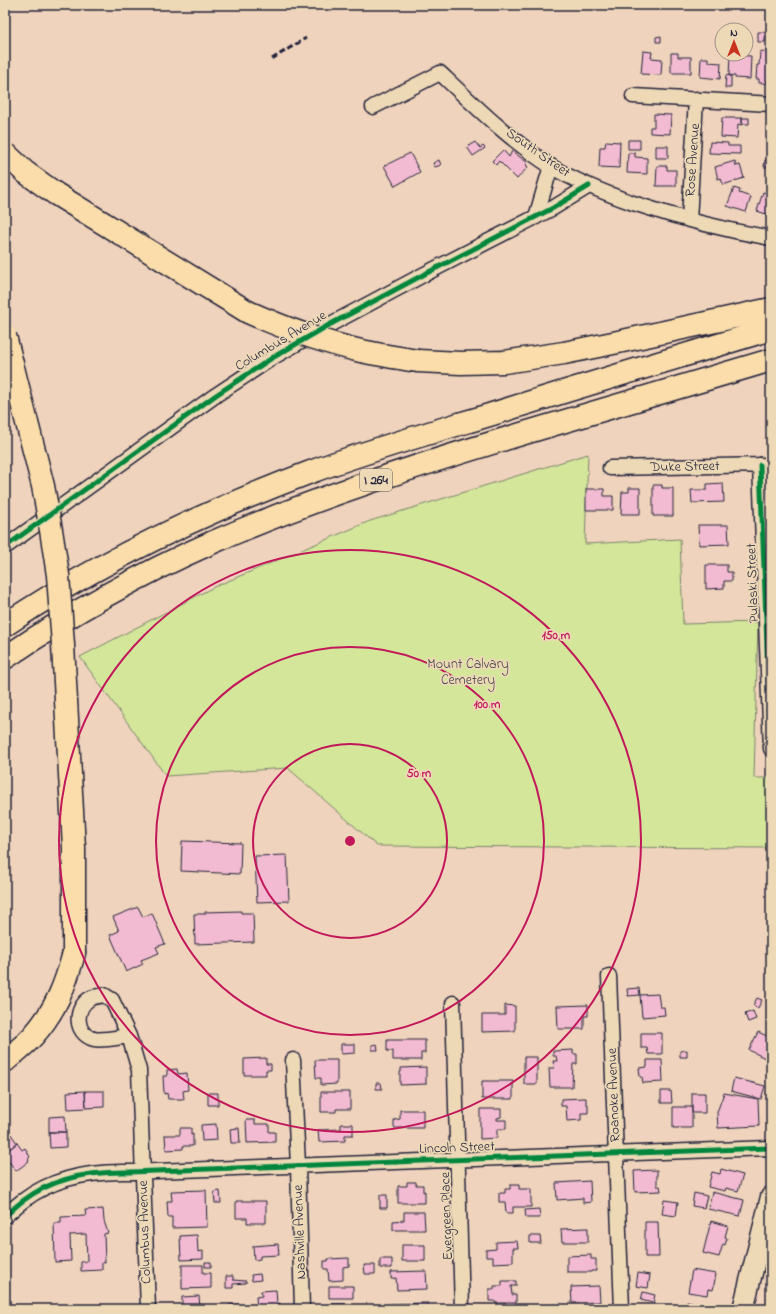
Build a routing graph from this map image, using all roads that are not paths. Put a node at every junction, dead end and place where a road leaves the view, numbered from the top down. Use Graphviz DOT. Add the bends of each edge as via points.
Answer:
graph roads {
  1 [pos="633,96"];
  2 [pos="696,99"];
  3 [pos="771,104"];
  4 [pos="373,107"];
  5 [pos="5,153"];
  6 [pos="551,166"];
  7 [pos="589,186"];
  8 [pos="536,217"];
  9 [pos="689,220"];
  10 [pos="771,238"];
  11 [pos="771,309"];
  12 [pos="771,329"];
  13 [pos="5,336"];
  14 [pos="771,360"];
  15 [pos="5,385"];
  16 [pos="766,465"];
  17 [pos="610,468"];
  18 [pos="5,547"];
  19 [pos="768,616"];
  20 [pos="5,625"];
  21 [pos="14,652"];
  22 [pos="5,664"];
  23 [pos="771,749"];
  24 [pos="68,952"];
  25 [pos="609,976"];
  26 [pos="453,1003"];
  27 [pos="129,1036"];
  28 [pos="5,1043"];
  29 [pos="293,1060"];
  30 [pos="5,1061"];
  31 [pos="771,1148"];
  32 [pos="616,1154"];
  33 [pos="457,1160"];
  34 [pos="298,1166"];
  35 [pos="143,1171"];
  36 [pos="771,1197"];
  37 [pos="5,1216"];
  38 [pos="148,1309"];
  39 [pos="302,1309"];
  40 [pos="462,1309"];
  41 [pos="622,1309"];
  42 [pos="743,1309"];
  1 -- 2 [label="street"];
  2 -- 3 [label="street"];
  2 -- 9 [label="street, Rose Avenue"];
  4 -- 6 [label="street, South Street" via="440,73 524,148"];
  5 -- 11 [label="highway, bridge" via="25,172 56,194 248,312 315,338 360,351 418,362 504,362 610,344"];
  6 -- 7 [label="street, South Street"];
  6 -- 8 [label="street"];
  7 -- 8 [label="street, Columbus Avenue"];
  7 -- 9 [label="street, South Street"];
  8 -- 18 [label="street, Columbus Avenue" via="329,325 272,358"];
  9 -- 10 [label="street, South Street" via="716,228"];
  12 -- 20 [label="highway, I 264" via="433,432 309,473 228,505 160,537 87,575"];
  13 -- 24 [label="highway, bridge" via="43,486 58,575 74,848"];
  14 -- 21 [label="highway, I 264" via="411,468 297,508 170,563"];
  15 -- 24 [label="highway" via="35,499 43,542 52,642"];
  16 -- 17 [label="street, Duke Street"];
  16 -- 19 [label="street, Pulaski Street"];
  19 -- 23 [label="street, Pulaski Street"];
  21 -- 22 [label="highway"];
  24 -- 28 [label="highway" via="36,1009"];
  24 -- 30 [label="highway" via="64,987 56,1005 33,1036"];
  25 -- 32 [label="street, Roanoke Avenue"];
  26 -- 33 [label="street, Evergreen Place"];
  27 -- 35 [label="street, Columbus Avenue" via="139,1070"];
  29 -- 34 [label="street, Nashville Avenue"];
  31 -- 32 [label="street, Lincoln Street"];
  32 -- 33 [label="street, Lincoln Street"];
  32 -- 41 [label="street, Roanoke Avenue"];
  33 -- 34 [label="street, Lincoln Street"];
  33 -- 40 [label="street, Evergreen Place"];
  34 -- 35 [label="street, Lincoln Street"];
  34 -- 39 [label="street, Nashville Avenue"];
  35 -- 37 [label="street, Lincoln Street" via="107,1172 60,1181 25,1199"];
  35 -- 38 [label="street, Columbus Avenue"];
  36 -- 42 [label="street"];
}
